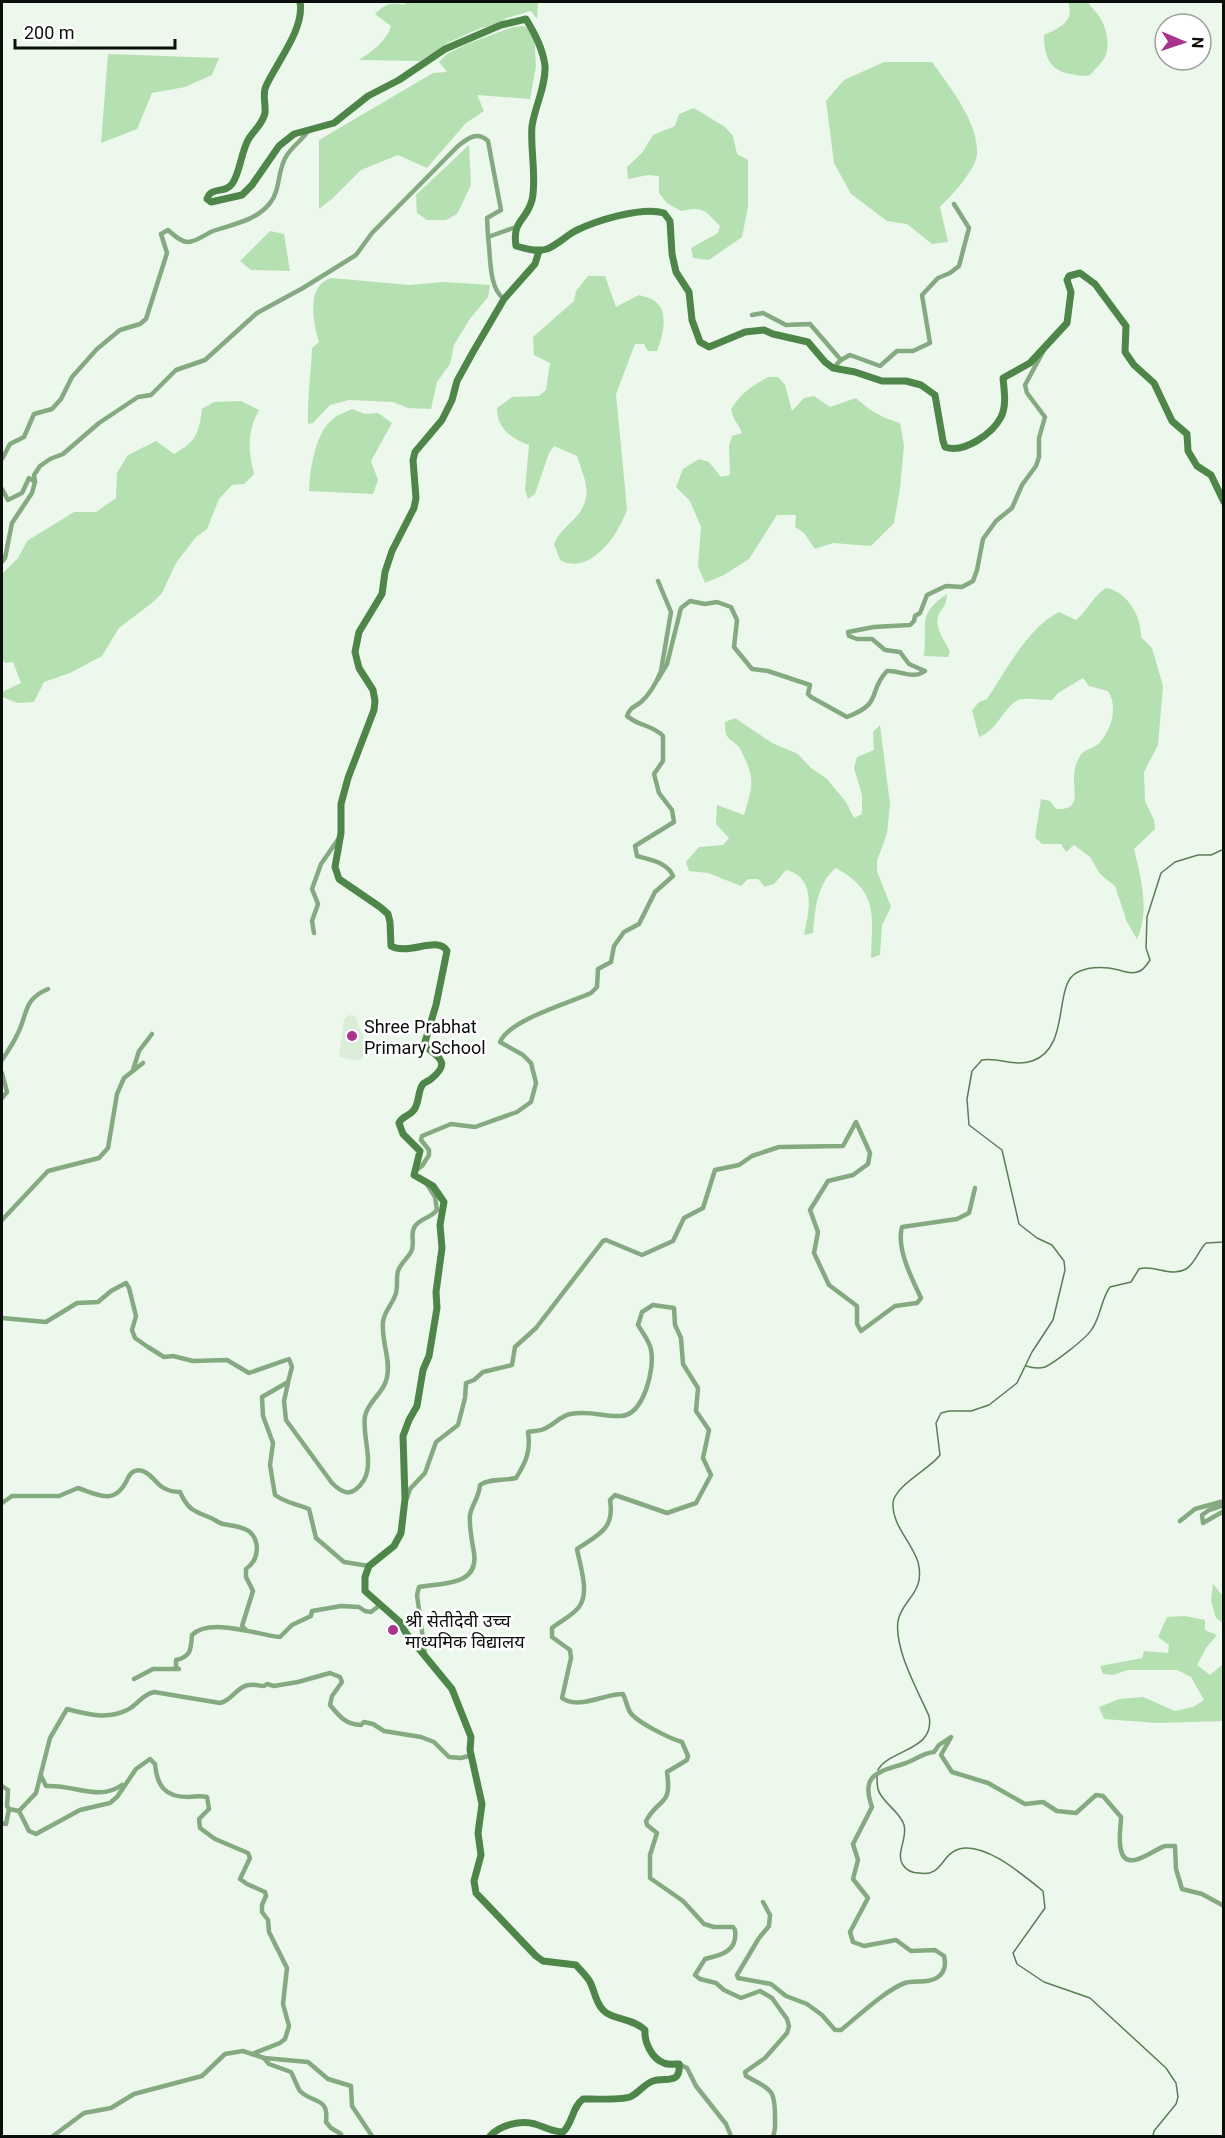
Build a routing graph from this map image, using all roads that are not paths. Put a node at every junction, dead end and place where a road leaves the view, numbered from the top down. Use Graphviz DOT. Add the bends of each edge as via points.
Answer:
graph roads {
  1 [pos="300,2"];
  2 [pos="309,128"];
  3 [pos="954,204"];
  4 [pos="516,227"];
  5 [pos="488,237"];
  6 [pos="539,250"];
  7 [pos="504,299"];
  8 [pos="752,315"];
  9 [pos="1045,348"];
  10 [pos="841,360"];
  11 [pos="833,368"];
  12 [pos="2,459"];
  13 [pos="34,482"];
  14 [pos="2,489"];
  15 [pos="1224,502"];
  16 [pos="2,562"];
  17 [pos="658,581"];
  18 [pos="658,679"];
  19 [pos="339,838"];
  20 [pos="314,933"];
  21 [pos="48,989"];
  22 [pos="152,1034"];
  23 [pos="2,1060"];
  24 [pos="143,1063"];
  25 [pos="133,1070"];
  26 [pos="2,1073"];
  27 [pos="2,1098"];
  28 [pos="415,1171"];
  29 [pos="426,1182"];
  30 [pos="975,1188"];
  31 [pos="2,1220"];
  32 [pos="2,1318"];
  33 [pos="288,1382"];
  34 [pos="405,1499"];
  35 [pos="2,1503"];
  36 [pos="1224,1503"];
  37 [pos="1224,1511"];
  38 [pos="1180,1521"];
  39 [pos="369,1566"];
  40 [pos="380,1605"];
  41 [pos="246,1630"];
  42 [pos="425,1657"];
  43 [pos="134,1678"];
  44 [pos="472,1755"];
  45 [pos="41,1776"];
  46 [pos="127,1781"];
  47 [pos="2,1786"];
  48 [pos="9,1809"];
  49 [pos="19,1811"];
  50 [pos="2,1823"];
  51 [pos="763,1902"];
  52 [pos="1224,1906"];
  53 [pos="252,2054"];
  54 [pos="264,2058"];
  55 [pos="679,2064"];
  56 [pos="53,2136"];
  57 [pos="341,2136"];
  58 [pos="372,2136"];
  59 [pos="490,2136"];
  60 [pos="731,2136"];
  61 [pos="773,2136"];
  1 -- 2 [label="main road" via="300,18 265,88 265,113 248,141 233,183 227,189 213,191 207,199 211,202 242,195 279,146"];
  2 -- 4 [label="main road" via="334,123 368,96 445,50 501,25 526,19 541,47 545,68 533,123 532,198 528,213"];
  2 -- 12 [label="street" via="286,155 270,203 252,217 190,242 168,230 161,234 167,253 146,319 120,330 97,349 72,377 61,399 52,409 34,414 24,437 10,444"];
  3 -- 10 [label="street" via="969,228 959,266 938,278 922,295 930,343 914,351 897,351 880,366 850,355"];
  4 -- 5 [label="street"];
  4 -- 6 [label="main road" via="516,246"];
  5 -- 7 [label="street" via="493,283"];
  5 -- 13 [label="street" via="487,218 501,210 488,141 483,136 474,136 458,146 372,233 356,255 257,313 205,360 176,370 151,395 138,397 99,423 63,454 40,466"];
  6 -- 7 [label="main road" via="535,264"];
  6 -- 11 [label="main road" via="606,220 649,210 664,213 670,221 676,272 689,292 692,320 700,342 709,347 745,332 765,330 808,342"];
  7 -- 19 [label="main road" via="457,381 442,420 415,452 414,508 392,551 382,594 359,632 355,658 375,701 341,804"];
  8 -- 10 [label="street" via="763,314 786,325 810,324"];
  9 -- 11 [label="main road" via="1030,363 1003,378 1005,398 1001,417 989,431 952,450 945,447 935,395 928,390 906,381 882,381"];
  9 -- 15 [label="main road" via="1068,323 1071,292 1067,280 1080,273 1095,284 1126,326 1125,352 1154,383 1172,421 1187,434 1188,451 1197,466 1211,475"];
  9 -- 18 [label="street" via="1025,385 1045,417 1039,457 1012,508 983,539 973,581 962,587 946,586 927,595 910,625 849,632 849,636 872,639 885,650 900,652 909,664 925,671 920,675 887,671 872,703 847,717 811,697 810,685 752,669 734,648 737,620 731,608 717,602 690,601 681,608 667,664"];
  10 -- 11 [label="street"];
  13 -- 14 [label="street" via="30,478 22,493 8,500"];
  13 -- 16 [label="street" via="32,493 12,523"];
  17 -- 18 [label="street" via="671,612"];
  18 -- 28 [label="street" via="627,716 634,723 657,729 663,736 663,760 654,774 674,822 635,846 637,856 658,862 673,876 655,892 639,924 624,932 614,946 611,962 598,969 597,987 591,993 522,1022 503,1036 500,1042 531,1063 536,1083 531,1102 517,1112 475,1127 451,1124 422,1136 429,1155"];
  19 -- 20 [label="street" via="321,864 312,889 318,904 312,921"];
  19 -- 28 [label="main road" via="336,873 388,914 391,946 406,950 439,944 447,951 426,1042 426,1047 443,1063 441,1070 422,1084 416,1107 399,1124 420,1152"];
  21 -- 23 [label="street" via="33,997"];
  22 -- 25 [label="street" via="139,1051"];
  24 -- 25 [label="street"];
  25 -- 31 [label="street" via="124,1078 117,1094 108,1148 99,1158 48,1171"];
  26 -- 27 [label="street" via="7,1092"];
  28 -- 29 [label="main road" via="414,1175"];
  29 -- 33 [label="street" via="437,1210 413,1229 411,1252 398,1270 396,1292 383,1320 387,1378 366,1411 366,1474 354,1491 341,1491 332,1483 286,1420"];
  29 -- 34 [label="main road" via="444,1202 442,1248 429,1356 417,1406 403,1436"];
  30 -- 34 [label="street" via="969,1213 957,1219 902,1227 907,1269 921,1298 917,1303 895,1306 861,1331 857,1306 829,1285 814,1253 818,1232 810,1210 828,1181 853,1175 868,1164 870,1153 856,1122 843,1146 779,1147 739,1165 715,1170 703,1208 684,1218 673,1241 642,1255 603,1241 536,1328 515,1347 512,1365 479,1374 466,1383 459,1425 436,1443 425,1473"];
  32 -- 33 [label="street" via="46,1322 78,1303 98,1302 126,1283 136,1316 132,1330 135,1338 164,1357 227,1360 249,1373 289,1359 292,1367"];
  33 -- 39 [label="street" via="262,1397 263,1416 273,1443 270,1466 275,1495 309,1509 316,1538 344,1562"];
  34 -- 39 [label="main road" via="398,1542"];
  35 -- 41 [label="street" via="12,1496 59,1496 78,1488 115,1495 130,1474 141,1471 160,1487 180,1492 198,1514 220,1524 244,1528 254,1537 256,1559 246,1569 253,1591 242,1626"];
  36 -- 37 [label="street" via="1202,1515 1203,1523"];
  36 -- 38 [label="street" via="1195,1509"];
  39 -- 40 [label="main road" via="365,1591"];
  40 -- 41 [label="street" via="371,1612 359,1606 312,1611 311,1616 292,1625 280,1637"];
  40 -- 42 [label="main road" via="400,1622"];
  41 -- 43 [label="street" via="206,1627 192,1635 191,1652 176,1660 178,1669 153,1669"];
  42 -- 44 [label="main road" via="452,1689 471,1737"];
  42 -- 61 [label="street" via="419,1587 467,1578 473,1568 470,1515 480,1485 516,1478 527,1461 528,1432 545,1430 560,1417 572,1414 632,1413 651,1378 651,1349 638,1325 642,1312 653,1305 674,1308 683,1364 698,1388 696,1411 709,1430 703,1458 711,1476 696,1503 667,1513 615,1495 610,1500 608,1527 577,1549 584,1599 578,1609 552,1628 552,1637 570,1650 562,1698 579,1704 623,1694 634,1717 682,1742 687,1760 668,1772 668,1795 646,1821 657,1833 650,1855 650,1878 683,1901 705,1924 735,1930 731,1948 723,1955 705,1959 695,1976 741,1998 760,1991 772,1998 788,2019 787,2033 765,2058 745,2072 775,2097"];
  44 -- 45 [label="street" via="449,1757 434,1742 421,1737 342,1720 330,1705 342,1682 330,1673 274,1686 248,1685 220,1703 154,1692 122,1712 94,1716 67,1709 50,1738"];
  44 -- 55 [label="main road" via="482,1804 476,1893 536,1956 543,1961 576,1965 591,1984 603,2011 636,2022 645,2030 646,2041 659,2060"];
  45 -- 46 [label="street" via="46,1786 62,1785 95,1793 112,1792"];
  45 -- 49 [label="street" via="36,1793"];
  46 -- 49 [label="street" via="110,1803 80,1810 36,1833 29,1832"];
  46 -- 53 [label="street" via="136,1768 150,1759 155,1764 156,1779 165,1790 182,1796 207,1797 209,1809 199,1819 200,1828 248,1853 250,1858 240,1879 265,1892 262,1912 287,1968 283,2004 289,2022 288,2032 280,2043"];
  47 -- 48 [label="street" via="8,1790"];
  48 -- 49 [label="street"];
  48 -- 50 [label="street" via="6,1824"];
  51 -- 52 [label="street" via="770,1915 769,1926 738,1978 771,1984 786,1996 807,2004 835,2030 841,2030 905,1983 938,1977 945,1962 944,1956 935,1950 910,1951 896,1940 864,1946 853,1942 850,1932 868,1898 853,1879 858,1860 853,1844 872,1807 868,1791 877,1772 934,1752 951,1737 942,1755 952,1772 988,1783 1024,1804 1043,1802 1057,1811 1076,1814 1096,1795 1103,1796 1121,1817 1120,1851 1125,1857 1140,1859 1165,1846 1175,1846 1182,1889"];
  53 -- 54 [label="street"];
  53 -- 56 [label="street" via="225,2054 202,2076 134,2094 111,2108 84,2113"];
  54 -- 57 [label="street" via="268,2064 291,2072 300,2090 323,2104 326,2122"];
  54 -- 58 [label="street" via="308,2062 328,2079 351,2086 352,2106"];
  55 -- 59 [label="main road" via="677,2076 652,2081 630,2097 583,2099 563,2132 519,2123 497,2129"];
  55 -- 60 [label="street" via="687,2068"];
}
